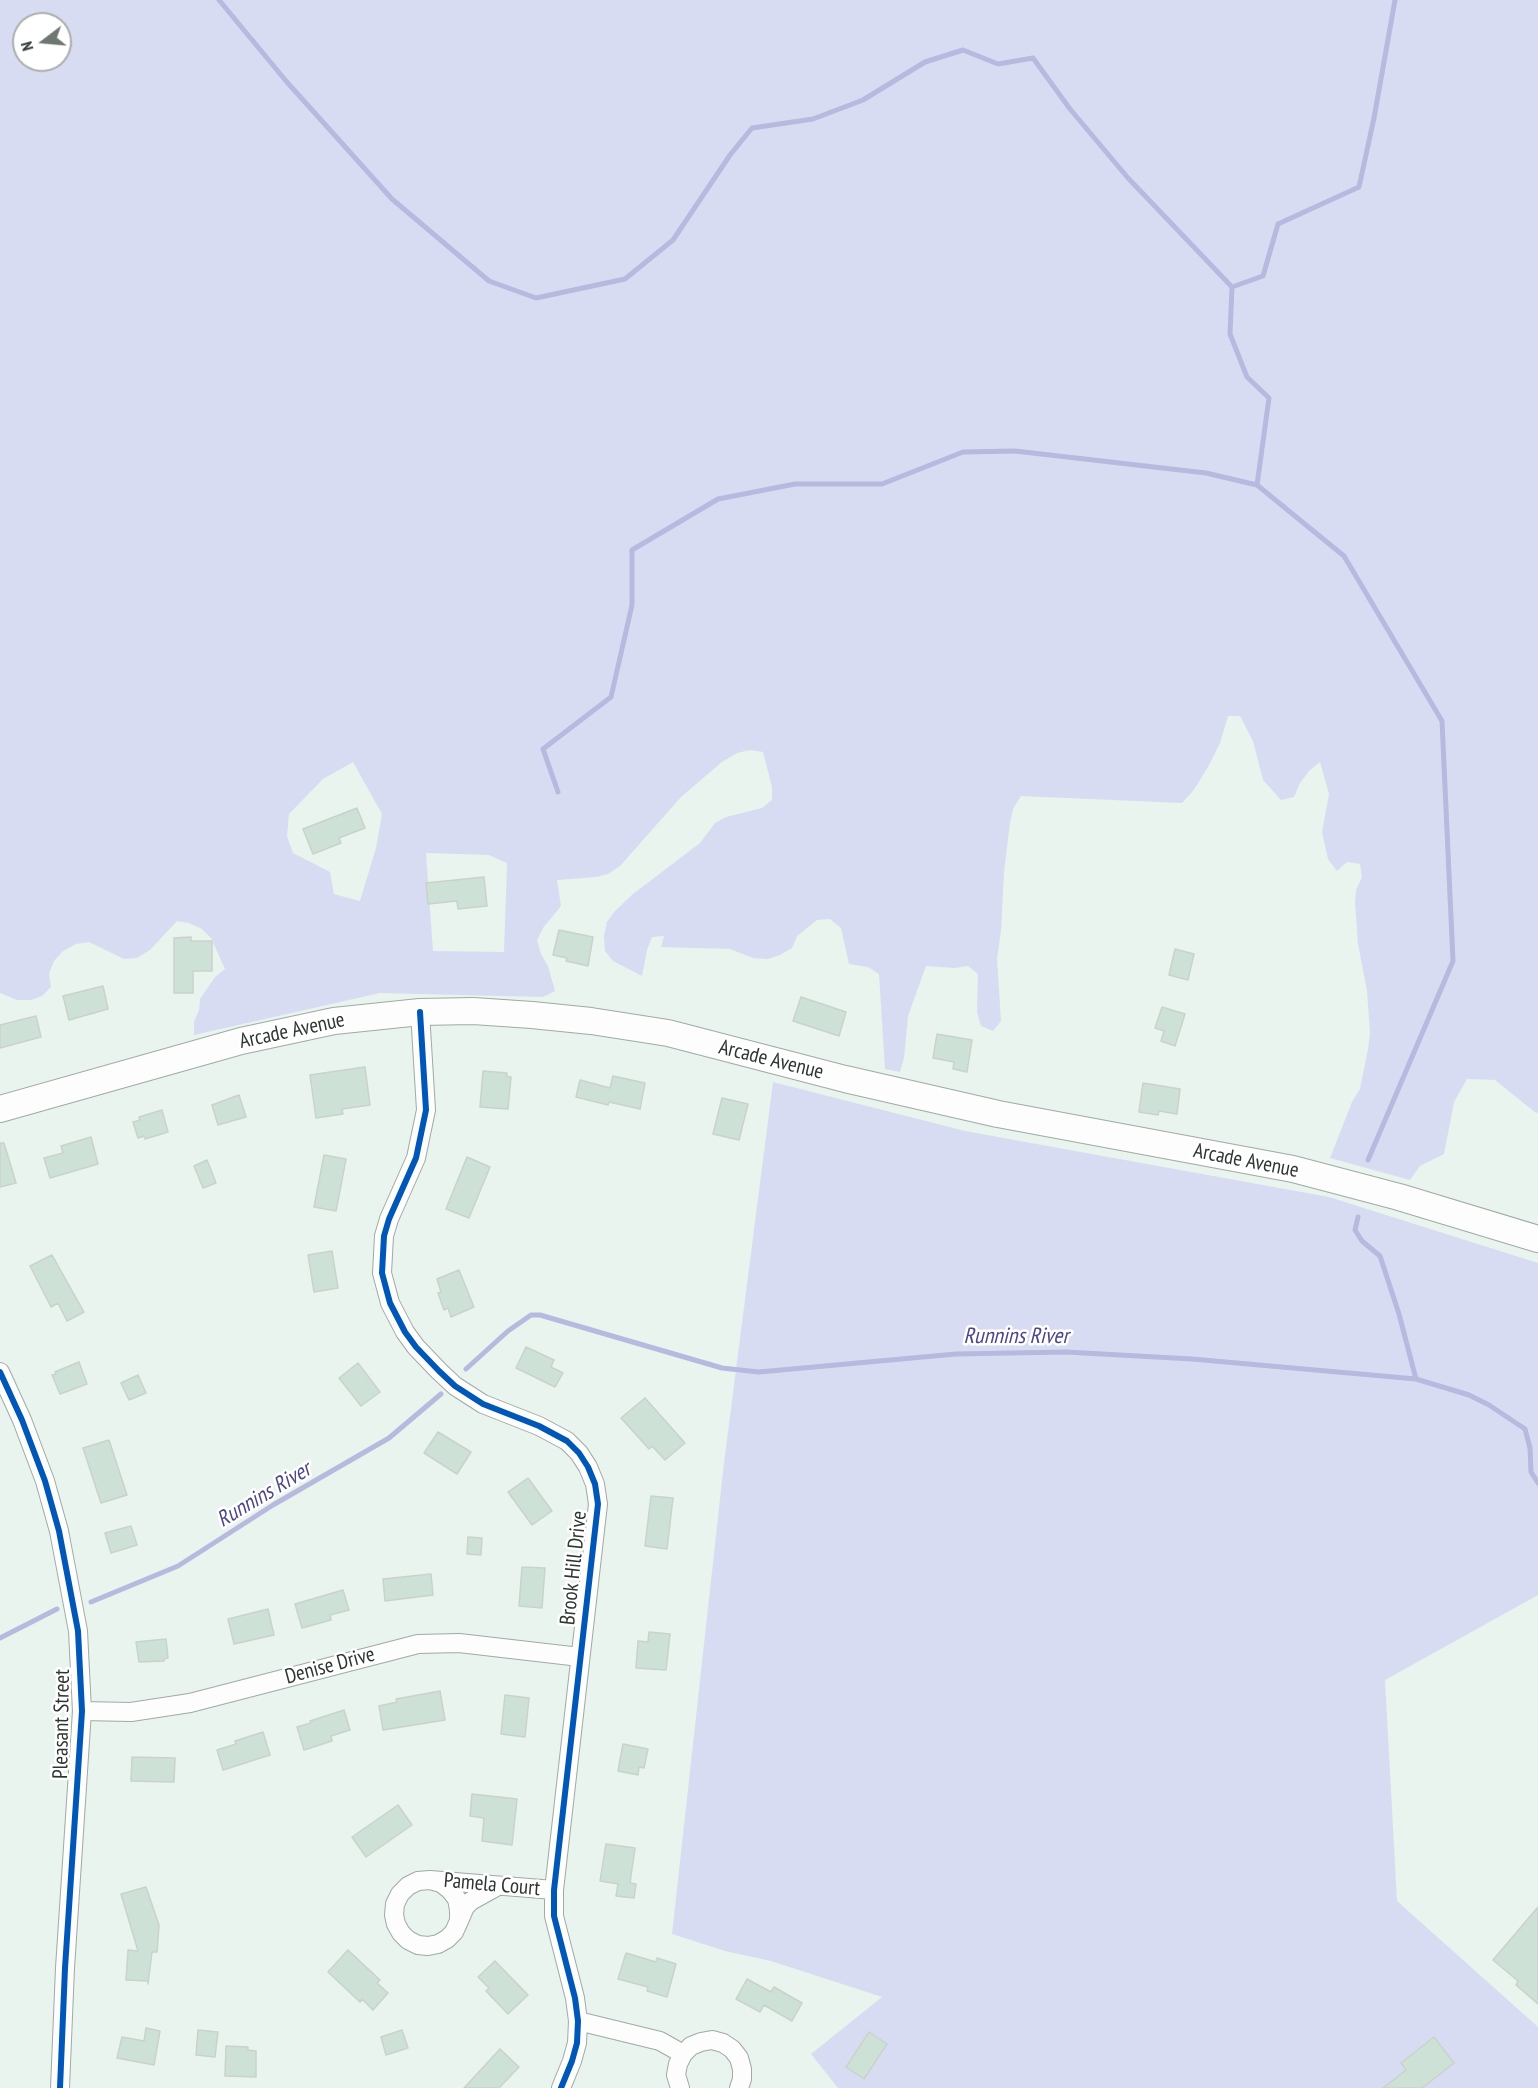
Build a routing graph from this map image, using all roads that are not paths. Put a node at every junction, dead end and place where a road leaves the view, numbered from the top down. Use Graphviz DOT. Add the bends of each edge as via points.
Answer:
graph roads {
  1 [pos="420,1012"];
  2 [pos="0,1109"];
  3 [pos="1538,1239"];
  4 [pos="0,1372"];
  5 [pos="580,1658"];
  6 [pos="82,1711"];
  7 [pos="430,1880"];
  8 [pos="499,1886"];
  9 [pos="554,1890"];
  10 [pos="459,1922"];
  11 [pos="578,2021"];
  12 [pos="683,2054"];
  13 [pos="60,2088"];
  14 [pos="561,2088"];
  15 [pos="680,2088"];
  16 [pos="740,2088"];
  1 -- 2 [label="main road, Arcade Avenue" via="287,1029"];
  1 -- 3 [label="main road, Arcade Avenue" via="532,1015 668,1033 998,1114 1293,1169"];
  1 -- 5 [label="street, Brook Hill Drive" via="426,1110 416,1158 384,1236 385,1290 405,1332 455,1386 498,1412 567,1441 588,1467 598,1504"];
  4 -- 6 [label="street, Pleasant Street" via="45,1480 59,1531 78,1631"];
  5 -- 6 [label="street, Denise Drive" via="459,1643 418,1644 190,1703 131,1712"];
  5 -- 9 [label="street, Brook Hill Drive"];
  6 -- 13 [label="street, Pleasant Street"];
  7 -- 8 [label="street, Pamela Court"];
  7 -- 10 [label="street, Pamela Court" via="441,1883 457,1899"];
  7 -- 10 [label="street, Pamela Court" via="418,1881 400,1894 394,1915 401,1934 418,1945 438,1944 454,1932"];
  8 -- 9 [label="street, Pamela Court"];
  8 -- 10 [label="street" via="471,1901"];
  9 -- 11 [label="street, Brook Hill Drive" via="554,1916"];
  11 -- 12 [label="street" via="660,2041"];
  11 -- 14 [label="street, Brook Hill Drive" via="573,2061"];
  12 -- 15 [label="street" via="676,2075"];
  12 -- 16 [label="street" via="701,2042 723,2043 739,2058"];
}
